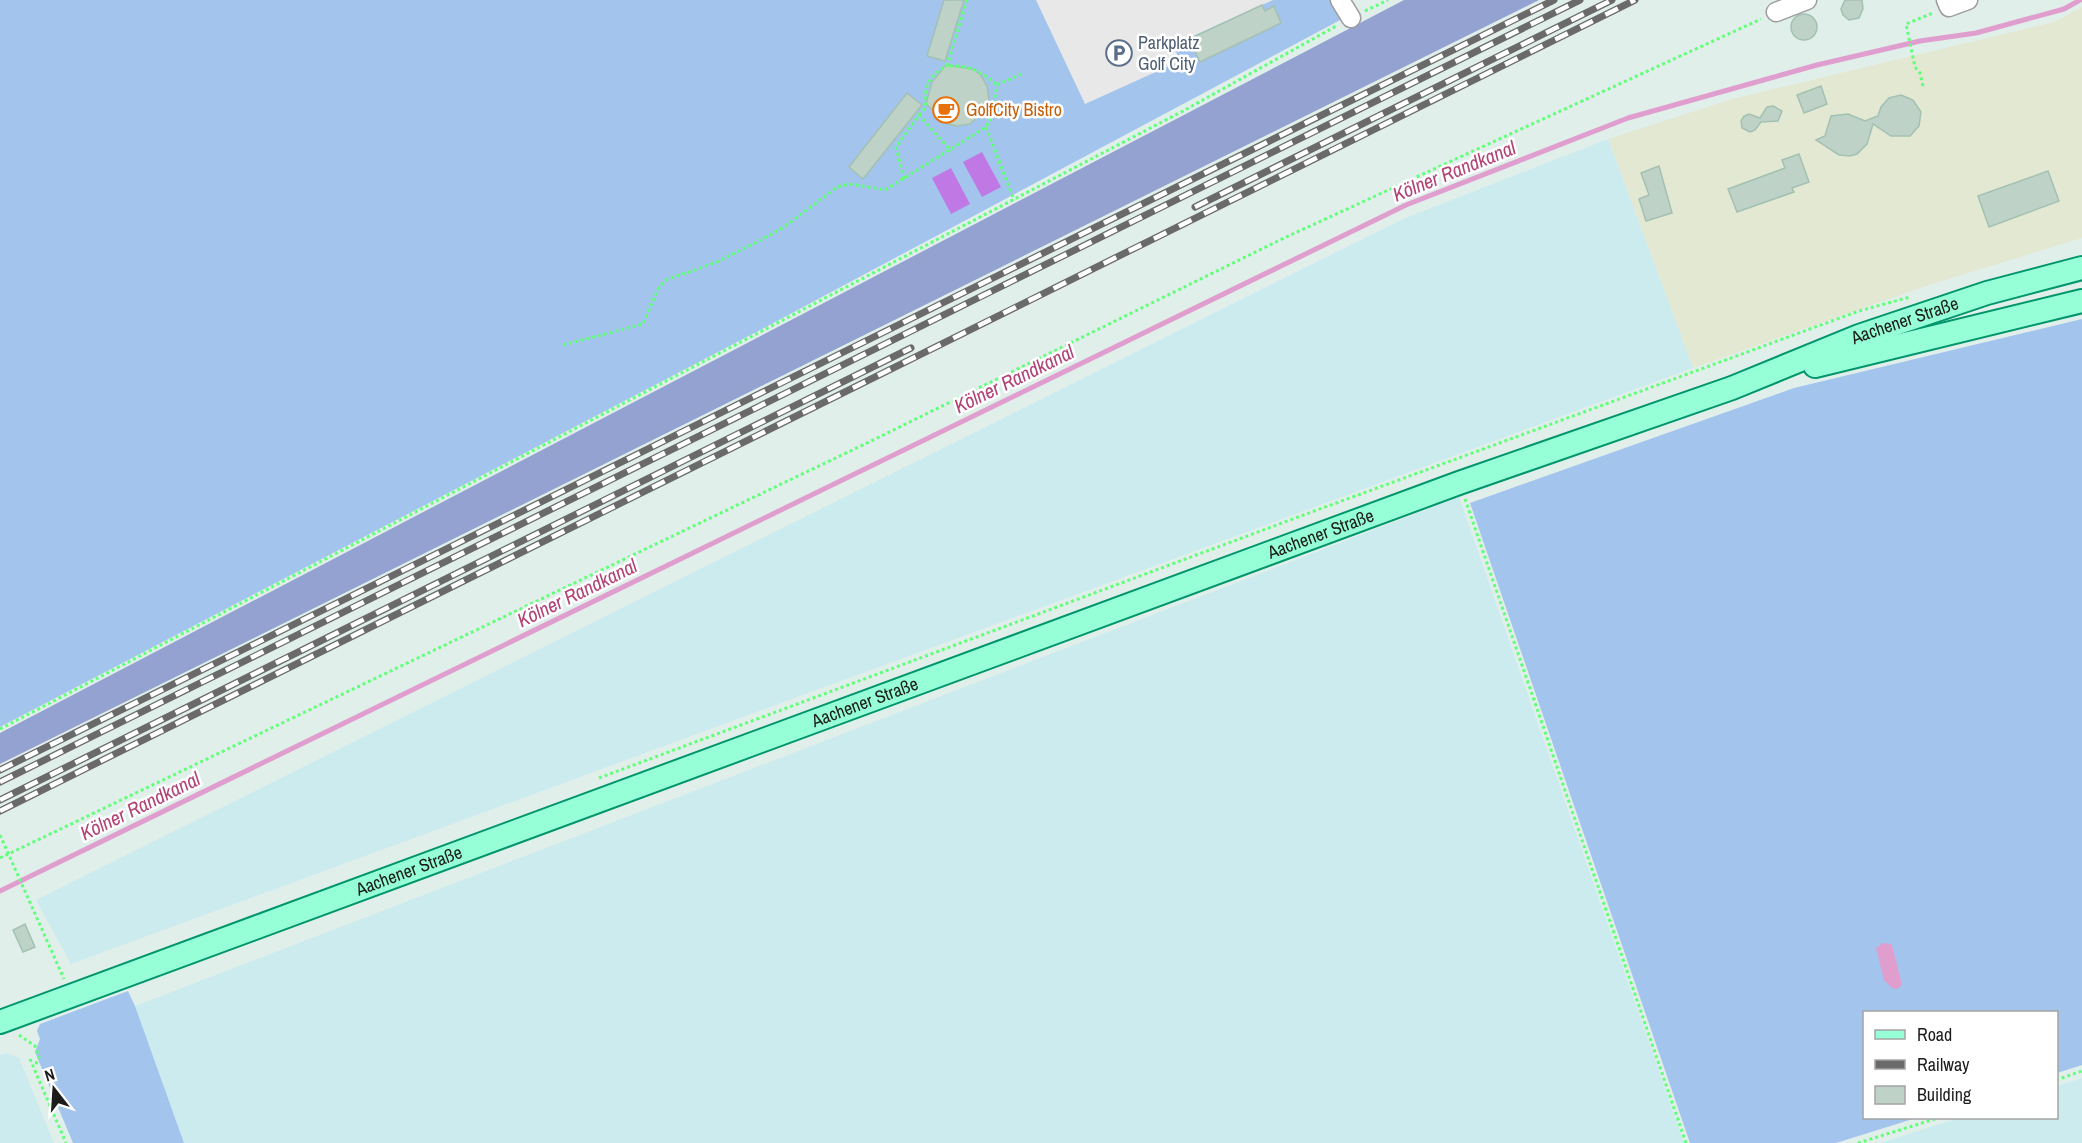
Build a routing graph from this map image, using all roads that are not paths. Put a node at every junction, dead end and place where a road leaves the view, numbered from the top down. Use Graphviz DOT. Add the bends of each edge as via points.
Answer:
graph roads {
  1 [pos="1340,0"];
  2 [pos="1807,0"];
  3 [pos="1968,0"];
  4 [pos="1947,4"];
  5 [pos="1776,12"];
  6 [pos="1351,18"];
  7 [pos="2082,268"];
  8 [pos="2082,301"];
  9 [pos="1732,388"];
  10 [pos="6,1020"];
  1 -- 6 [label="lane"];
  2 -- 5 [label="lane"];
  3 -- 4 [label="lane"];
  7 -- 9 [label="main road, Aachener Straße" via="1987,293 1859,336"];
  8 -- 9 [label="main road, Aachener Straße"];
  9 -- 10 [label="main road, Aachener Straße" via="1459,483"];
}
